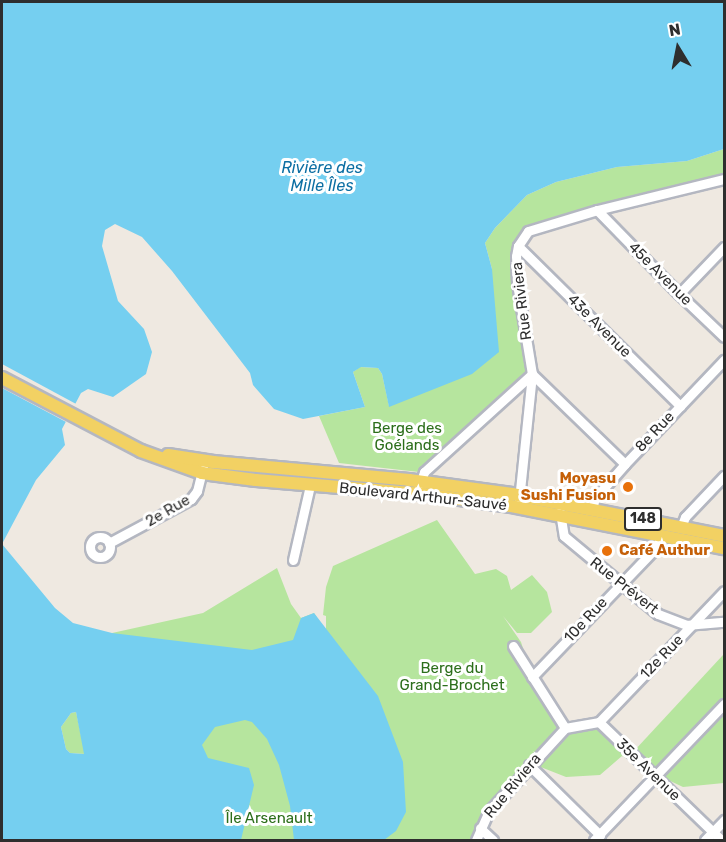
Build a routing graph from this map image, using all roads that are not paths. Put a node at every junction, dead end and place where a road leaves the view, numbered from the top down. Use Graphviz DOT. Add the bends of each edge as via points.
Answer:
graph roads {
  1 [pos="724,180"];
  2 [pos="597,210"];
  3 [pos="518,246"];
  4 [pos="724,247"];
  5 [pos="679,294"];
  6 [pos="724,337"];
  7 [pos="724,360"];
  8 [pos="532,374"];
  9 [pos="2,378"];
  10 [pos="680,406"];
  11 [pos="625,464"];
  12 [pos="203,467"];
  13 [pos="724,476"];
  14 [pos="310,485"];
  15 [pos="419,488"];
  16 [pos="519,501"];
  17 [pos="560,508"];
  18 [pos="592,509"];
  19 [pos="681,527"];
  20 [pos="662,535"];
  21 [pos="724,536"];
  22 [pos="109,543"];
  23 [pos="724,548"];
  24 [pos="293,560"];
  25 [pos="620,584"];
  26 [pos="724,591"];
  27 [pos="724,622"];
  28 [pos="692,625"];
  29 [pos="513,646"];
  30 [pos="532,677"];
  31 [pos="724,704"];
  32 [pos="599,722"];
  33 [pos="565,728"];
  34 [pos="528,765"];
  35 [pos="655,777"];
  36 [pos="724,820"];
  37 [pos="480,828"];
  38 [pos="712,832"];
  39 [pos="597,838"];
  40 [pos="476,840"];
  41 [pos="493,840"];
  42 [pos="705,840"];
  43 [pos="721,840"];
  1 -- 2 [label="street, Rue Riviera"];
  2 -- 3 [label="street, Rue Riviera" via="528,231"];
  2 -- 5 [label="street, 45e Avenue"];
  3 -- 8 [label="street, Rue Riviera" via="517,283"];
  3 -- 10 [label="street, 43e Avenue"];
  4 -- 5 [label="street"];
  5 -- 6 [label="street, 45e Avenue"];
  7 -- 10 [label="street, 8e Rue"];
  8 -- 11 [label="street"];
  8 -- 15 [label="street" via="424,472"];
  8 -- 16 [label="street, Rue Riviera"];
  9 -- 12 [label="main road, Boulevard Arthur-Sauvé / 148" via="163,461"];
  10 -- 11 [label="street, 8e Rue"];
  11 -- 18 [label="street, 8e Rue" via="596,498"];
  12 -- 14 [label="main road, Boulevard Arthur-Sauvé / 148"];
  12 -- 15 [label="main road, Boulevard Arthur-Sauvé / 148"];
  12 -- 22 [label="street, 2e Rue" via="197,491 187,502"];
  13 -- 19 [label="street" via="685,517"];
  14 -- 15 [label="main road, Boulevard Arthur-Sauvé / 148"];
  14 -- 24 [label="street"];
  15 -- 16 [label="main road, Boulevard Arthur-Sauvé / 148"];
  16 -- 17 [label="main road, Boulevard Arthur-Sauvé / 148"];
  17 -- 18 [label="main road, Boulevard Arthur-Sauvé / 148"];
  17 -- 20 [label="main road, Boulevard Arthur-Sauvé / 148"];
  17 -- 25 [label="street, Rue Prévert" via="564,536"];
  18 -- 19 [label="main road, Boulevard Arthur-Sauvé / 148"];
  19 -- 21 [label="main road, Boulevard Arthur-Sauvé / 148"];
  20 -- 23 [label="main road, Boulevard Arthur-Sauvé / 148"];
  20 -- 25 [label="street, 10e Rue" via="657,546"];
  25 -- 28 [label="street, Rue Prévert" via="663,617"];
  25 -- 30 [label="street, 10e Rue"];
  26 -- 28 [label="street, 12e Rue"];
  27 -- 28 [label="street, Rue Prévert"];
  28 -- 32 [label="street, 12e Rue"];
  29 -- 30 [label="street"];
  30 -- 33 [label="street"];
  31 -- 35 [label="street"];
  32 -- 33 [label="street"];
  32 -- 35 [label="street, 35e Avenue"];
  33 -- 34 [label="street, Rue Riviera"];
  34 -- 37 [label="street, Rue Riviera" via="489,811"];
  34 -- 39 [label="street"];
  35 -- 38 [label="street, 35e Avenue"];
  35 -- 39 [label="street"];
  36 -- 38 [label="street"];
  37 -- 40 [label="street, Rue Riviera"];
  37 -- 41 [label="street"];
  38 -- 42 [label="street"];
  38 -- 43 [label="street, 35e Avenue"];
}
